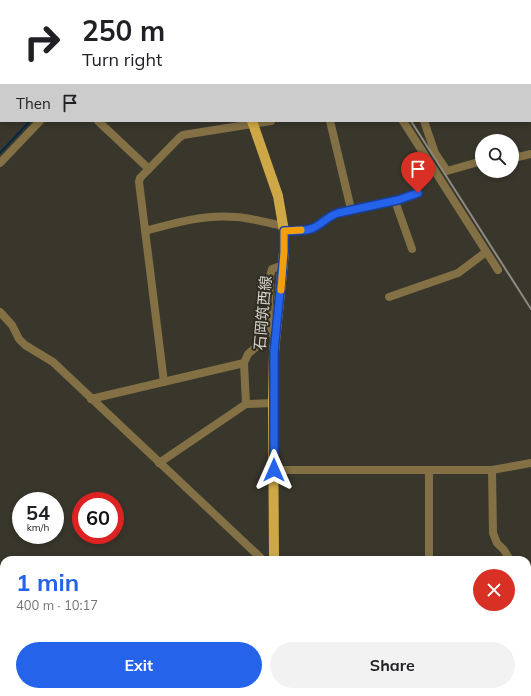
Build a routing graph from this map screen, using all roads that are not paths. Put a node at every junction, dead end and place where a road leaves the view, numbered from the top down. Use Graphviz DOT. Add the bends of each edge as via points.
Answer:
graph roads {
  1 [pos="39,122"];
  2 [pos="99,122"];
  3 [pos="330,122"];
  4 [pos="404,122"];
  5 [pos="424,122"];
  6 [pos="252,123"];
  7 [pos="531,154"];
  8 [pos="519,157"];
  9 [pos="0,163"];
  10 [pos="475,163"];
  11 [pos="149,168"];
  12 [pos="418,193"];
  13 [pos="394,201"];
  14 [pos="351,209"];
  15 [pos="284,228"];
  16 [pos="145,231"];
  17 [pos="412,249"];
  18 [pos="486,252"];
  19 [pos="283,265"];
  20 [pos="498,270"];
  21 [pos="389,297"];
  22 [pos="0,312"];
  23 [pos="244,363"];
  24 [pos="164,382"];
  25 [pos="91,399"];
  26 [pos="273,403"];
  27 [pos="246,404"];
  28 [pos="159,463"];
  29 [pos="531,463"];
  30 [pos="274,470"];
  31 [pos="429,470"];
  32 [pos="492,470"];
  33 [pos="259,556"];
  34 [pos="274,556"];
  35 [pos="429,556"];
  36 [pos="508,556"];
  1 -- 9 [label="street"];
  2 -- 11 [label="street"];
  3 -- 14 [label="street"];
  4 -- 18 [label="street"];
  5 -- 10 [label="street" via="435,154 447,172"];
  6 -- 11 [label="street" via="183,135"];
  6 -- 15 [label="main road, 石岡筑西線" via="273,181"];
  7 -- 8 [label="street"];
  11 -- 16 [label="street" via="139,182"];
  12 -- 13 [label="street"];
  13 -- 14 [label="street"];
  13 -- 17 [label="street"];
  14 -- 15 [label="street" via="331,215 307,230"];
  15 -- 16 [label="street" via="236,217 220,217 183,221"];
  15 -- 19 [label="main road, 石岡筑西線"];
  16 -- 24 [label="street"];
  18 -- 20 [label="street"];
  18 -- 21 [label="street" via="458,273"];
  19 -- 23 [label="street" via="272,269 270,276 268,330 262,341 248,354"];
  19 -- 26 [label="main road, 石岡筑西線" via="274,352"];
  22 -- 25 [label="street" via="25,345 53,362"];
  23 -- 24 [label="street"];
  23 -- 27 [label="street"];
  24 -- 25 [label="street"];
  25 -- 28 [label="street"];
  26 -- 27 [label="street"];
  26 -- 30 [label="main road, 石岡筑西線"];
  27 -- 28 [label="street"];
  28 -- 33 [label="street"];
  29 -- 32 [label="street"];
  30 -- 31 [label="street"];
  30 -- 34 [label="main road, 石岡筑西線"];
  31 -- 32 [label="street"];
  31 -- 35 [label="street"];
  32 -- 36 [label="street" via="493,533"];
}
